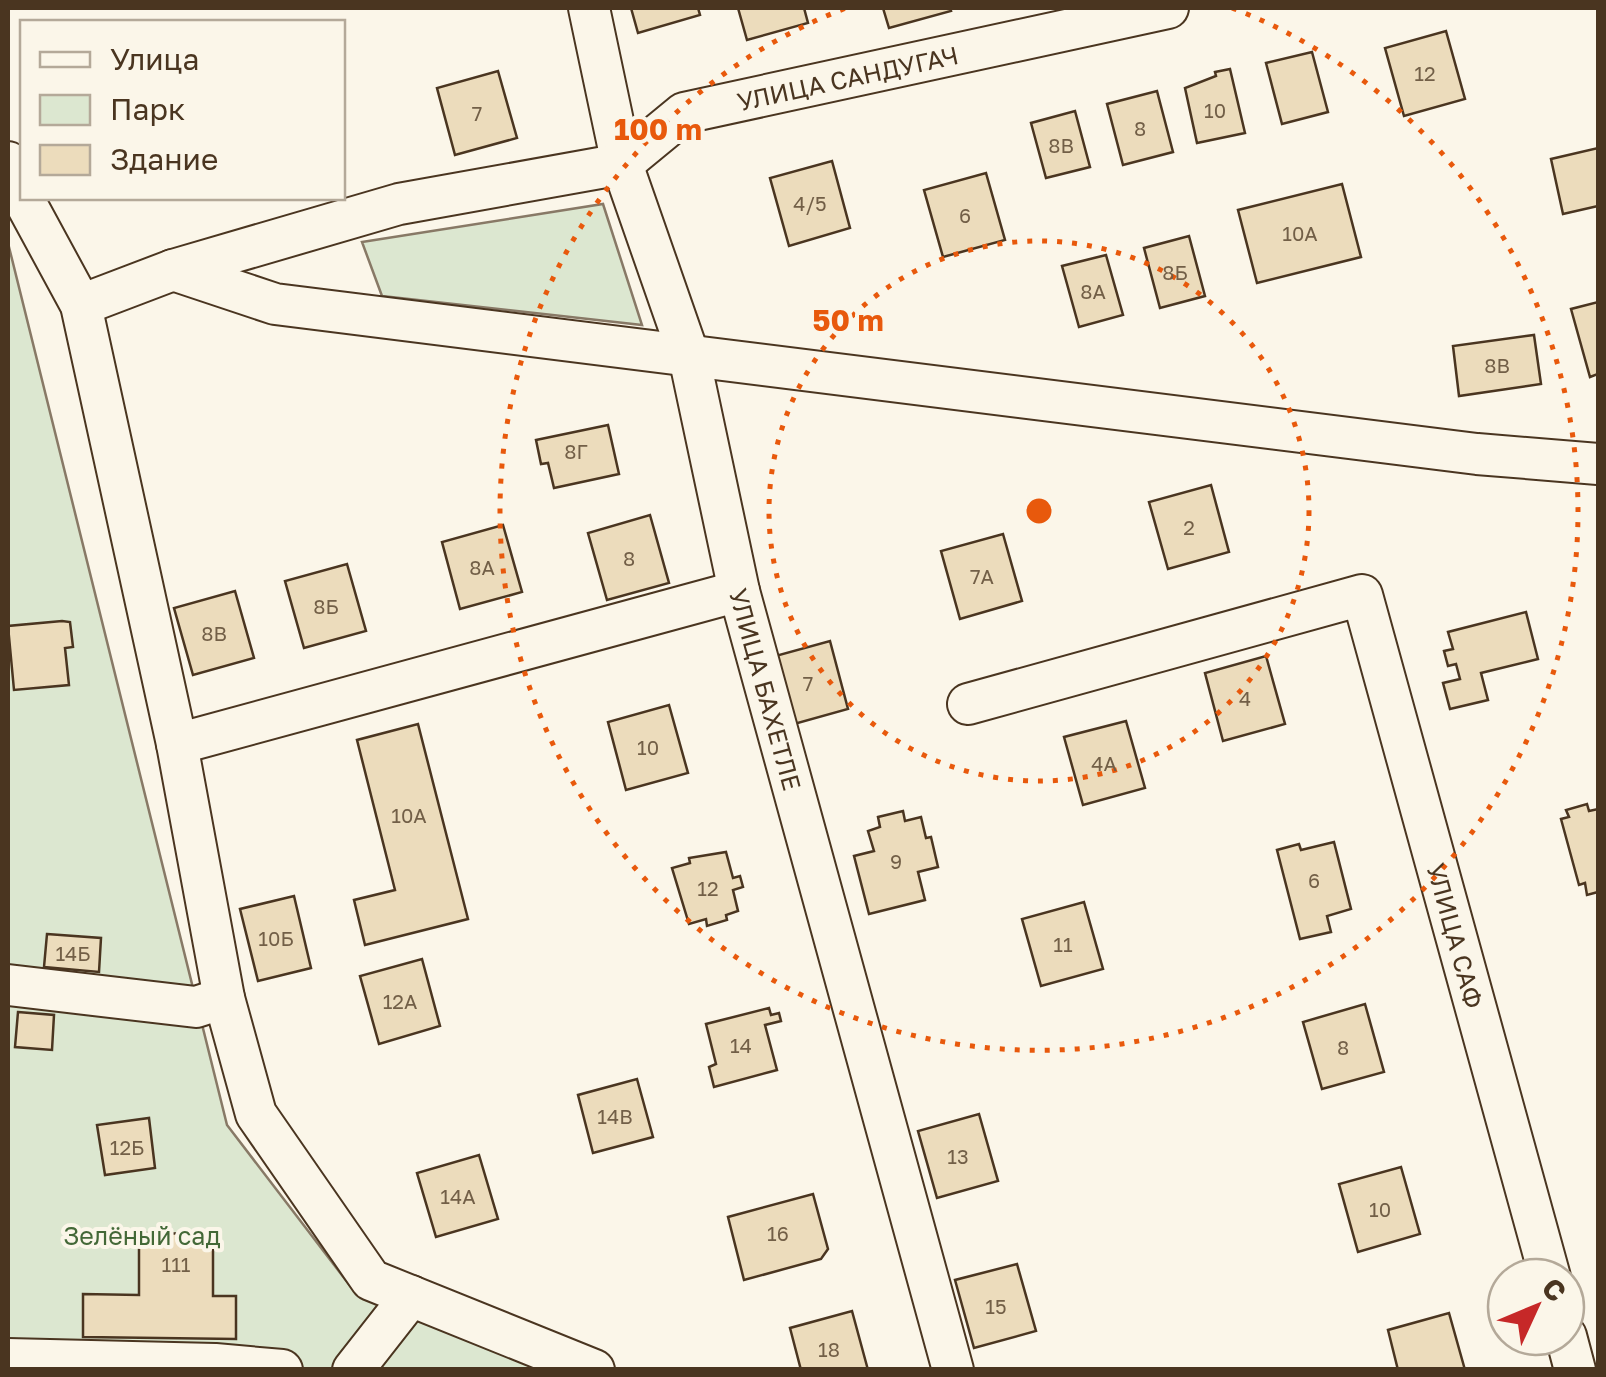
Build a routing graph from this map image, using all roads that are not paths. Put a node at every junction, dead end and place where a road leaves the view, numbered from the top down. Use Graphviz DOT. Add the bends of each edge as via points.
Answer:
graph roads {
  1 [pos="588,8"];
  2 [pos="1168,8"];
  3 [pos="8,162"];
  4 [pos="622,164"];
  5 [pos="20,201"];
  6 [pos="173,270"];
  7 [pos="80,305"];
  8 [pos="689,356"];
  9 [pos="1598,464"];
  10 [pos="739,591"];
  11 [pos="968,704"];
  12 [pos="177,744"];
  13 [pos="8,985"];
  14 [pos="224,998"];
  15 [pos="1544,1257"];
  16 [pos="411,1296"];
  17 [pos="8,1359"];
  18 [pos="282,1370"];
  19 [pos="353,1370"];
  20 [pos="594,1370"];
  21 [pos="954,1370"];
  1 -- 4 [label="street, УЛИЦА БАХЕТЛЕ"];
  2 -- 4 [label="street, УЛИЦА САНДУГАЧ" via="684,113"];
  3 -- 5 [label="street"];
  4 -- 6 [label="street, УЛИЦА САНДУГАЧ" via="399,204"];
  4 -- 8 [label="street, УЛИЦА БАХЕТЛЕ"];
  5 -- 7 [label="street"];
  6 -- 7 [label="street, УЛИЦА САНДУГАЧ"];
  6 -- 8 [label="street" via="275,304"];
  7 -- 12 [label="street"];
  8 -- 9 [label="street"];
  8 -- 10 [label="street, УЛИЦА БАХЕТЛЕ"];
  10 -- 12 [label="street"];
  10 -- 21 [label="street, УЛИЦА БАХЕТЛЕ"];
  11 -- 15 [label="street, УЛИЦА САФ" via="1362,595"];
  12 -- 14 [label="street"];
  13 -- 14 [label="street" via="196,1007"];
  14 -- 16 [label="street" via="256,1114 371,1280"];
  16 -- 19 [label="street"];
  16 -- 20 [label="street"];
  17 -- 18 [label="street"];
}
